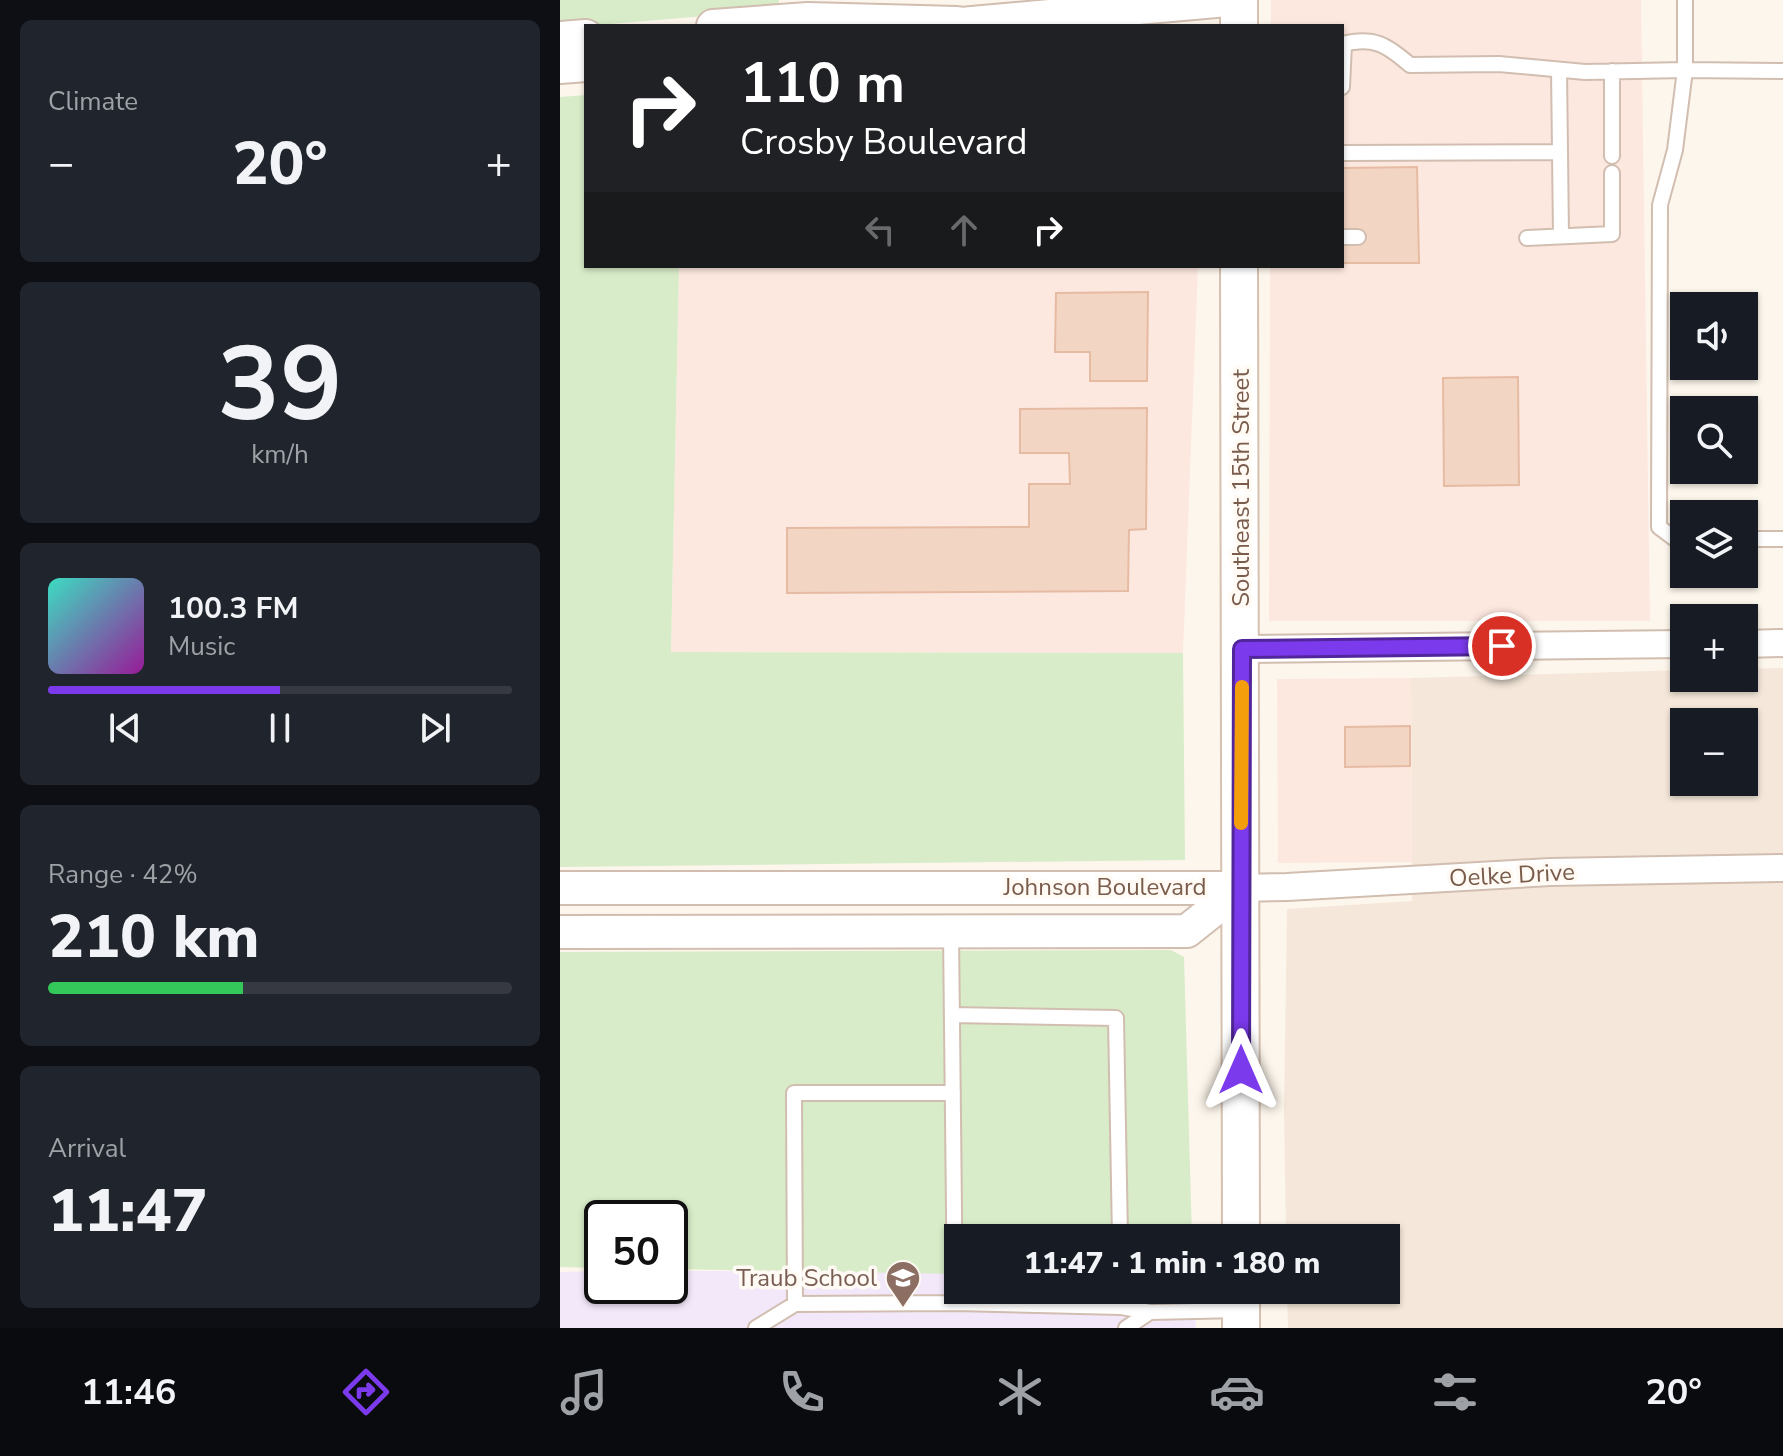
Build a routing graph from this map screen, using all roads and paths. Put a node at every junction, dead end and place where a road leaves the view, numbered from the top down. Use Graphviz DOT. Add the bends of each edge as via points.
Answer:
graph roads {
  1 [pos="1227,0"];
  2 [pos="1239,0"];
  3 [pos="1685,0"];
  4 [pos="740,24"];
  5 [pos="948,24"];
  6 [pos="1239,24"];
  7 [pos="584,36"];
  8 [pos="560,38"];
  9 [pos="1344,44"];
  10 [pos="584,65"];
  11 [pos="560,67"];
  12 [pos="1559,70"];
  13 [pos="1685,70"];
  14 [pos="1612,71"];
  15 [pos="1783,71"];
  16 [pos="1560,152"];
  17 [pos="1344,153"];
  18 [pos="1612,156"];
  19 [pos="1612,173"];
  20 [pos="1561,236"];
  21 [pos="1344,237"];
  22 [pos="1358,237"];
  23 [pos="1527,238"];
  24 [pos="1239,268"];
  25 [pos="1670,535"];
  26 [pos="1758,539"];
  27 [pos="1783,539"];
  28 [pos="1783,643"];
  29 [pos="1670,644"];
  30 [pos="1758,644"];
  31 [pos="1242,649"];
  32 [pos="1783,868"];
  33 [pos="560,888"];
  34 [pos="1241,888"];
  35 [pos="951,931"];
  36 [pos="560,932"];
  37 [pos="952,1015"];
  38 [pos="953,1093"];
  39 [pos="954,1224"];
  40 [pos="1120,1224"];
  41 [pos="1241,1224"];
  42 [pos="944,1303"];
  43 [pos="795,1304"];
  44 [pos="996,1304"];
  45 [pos="1121,1304"];
  46 [pos="1121,1307"];
  47 [pos="1241,1309"];
  48 [pos="1150,1312"];
  49 [pos="756,1328"];
  50 [pos="1126,1328"];
  1 -- 5 [label="street"];
  2 -- 6 [label="main road"];
  3 -- 13 [label="lane"];
  4 -- 5 [label="street" via="808,19"];
  7 -- 8 [label="street"];
  9 -- 12 [label="lane" via="1385,44 1410,65"];
  10 -- 11 [label="street"];
  12 -- 14 [label="lane"];
  12 -- 16 [label="lane"];
  13 -- 14 [label="lane"];
  13 -- 15 [label="lane"];
  13 -- 25 [label="lane" via="1675,150 1660,205 1659,527"];
  14 -- 18 [label="lane"];
  16 -- 17 [label="lane"];
  16 -- 20 [label="lane"];
  19 -- 20 [label="lane" via="1612,234"];
  20 -- 23 [label="lane"];
  21 -- 22 [label="lane"];
  24 -- 31 [label="main road, Southeast 15th Street"];
  26 -- 27 [label="lane"];
  28 -- 30 [label="street"];
  29 -- 31 [label="street"];
  31 -- 34 [label="main road, Southeast 15th Street"];
  32 -- 34 [label="street, Oelke Drive" via="1550,872"];
  33 -- 34 [label="street, Johnson Boulevard"];
  34 -- 35 [label="street, Johnson Boulevard" via="1187,931"];
  34 -- 41 [label="main road, Southeast 15th Street"];
  35 -- 36 [label="street, Johnson Boulevard"];
  35 -- 37 [label="lane"];
  37 -- 38 [label="lane"];
  37 -- 40 [label="lane" via="1116,1018"];
  38 -- 39 [label="lane"];
  38 -- 43 [label="lane" via="794,1093"];
  42 -- 43 [label="lane"];
  43 -- 49 [label="lane"];
  44 -- 46 [label="lane"];
  45 -- 46 [label="lane"];
  46 -- 48 [label="lane"];
  47 -- 48 [label="lane"];
  48 -- 50 [label="lane"];
}
